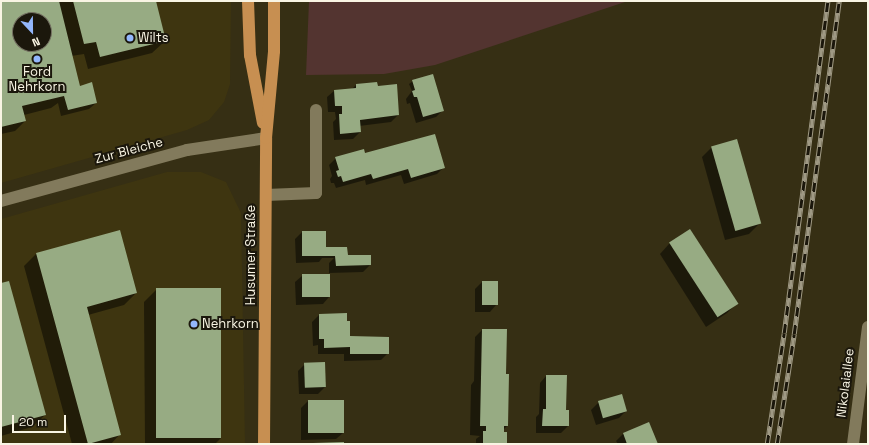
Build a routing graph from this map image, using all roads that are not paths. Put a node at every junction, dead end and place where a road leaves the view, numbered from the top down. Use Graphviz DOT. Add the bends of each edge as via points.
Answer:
graph roads {
  1 [pos="248,1"];
  2 [pos="274,1"];
  3 [pos="316,110"];
  4 [pos="266,138"];
  5 [pos="266,195"];
  6 [pos="1,201"];
  7 [pos="868,327"];
  8 [pos="264,444"];
  9 [pos="853,444"];
  1 -- 4 [label="main road, Husumer Straße" via="250,55"];
  2 -- 4 [label="main road, Husumer Straße" via="274,51"];
  3 -- 5 [label="street" via="316,193"];
  4 -- 5 [label="main road, Husumer Straße"];
  4 -- 6 [label="street, Zur Bleiche" via="187,150"];
  5 -- 8 [label="main road, Husumer Straße"];
  7 -- 9 [label="street, Nikolaiallee"];
}
